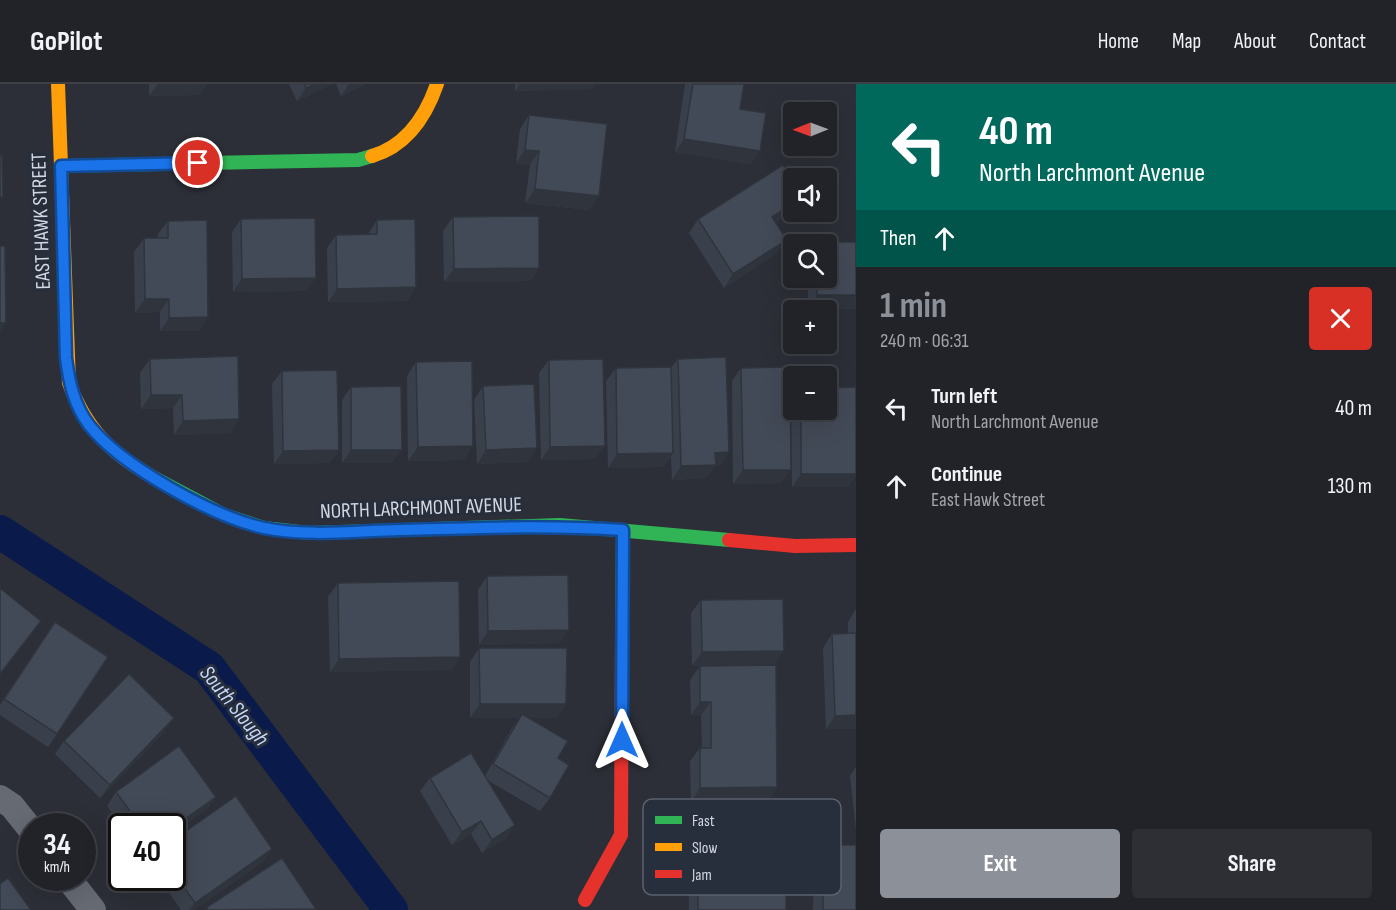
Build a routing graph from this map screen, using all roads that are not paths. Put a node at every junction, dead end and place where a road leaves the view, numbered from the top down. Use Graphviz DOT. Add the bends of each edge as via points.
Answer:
graph roads {
  1 [pos="58,84"];
  2 [pos="437,84"];
  3 [pos="61,166"];
  4 [pos="66,358"];
  5 [pos="623,530"];
  6 [pos="856,545"];
  7 [pos="0,798"];
  8 [pos="18,814"];
  9 [pos="78,891"];
  10 [pos="585,900"];
  11 [pos="93,910"];
  1 -- 3 [label="street, EAST HAWK STREET"];
  2 -- 3 [label="street" via="432,101 415,126 391,149 358,160"];
  3 -- 4 [label="street, EAST HAWK STREET"];
  4 -- 5 [label="street, NORTH LARCHMONT AVENUE" via="77,404 108,447 153,477 224,515 264,528 309,532 560,525"];
  5 -- 6 [label="street, NORTH LARCHMONT AVENUE" via="795,546"];
  5 -- 10 [label="street" via="621,835"];
  7 -- 8 [label="street"];
  9 -- 11 [label="street"];
}
